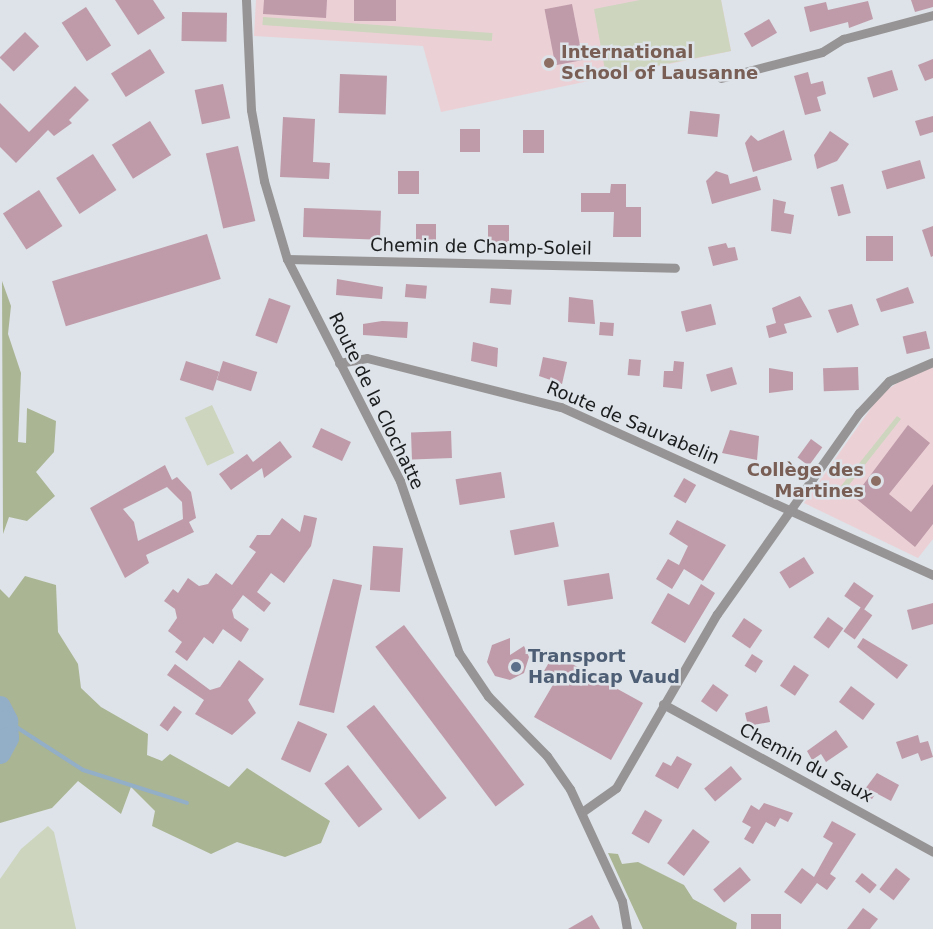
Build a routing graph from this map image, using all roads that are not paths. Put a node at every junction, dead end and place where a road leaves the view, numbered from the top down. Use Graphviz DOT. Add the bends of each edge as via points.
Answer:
graph roads {
  1 [pos="246,0"];
  2 [pos="933,15"];
  3 [pos="721,78"];
  4 [pos="288,259"];
  5 [pos="675,268"];
  6 [pos="933,362"];
  7 [pos="339,363"];
  8 [pos="792,513"];
  9 [pos="933,575"];
  10 [pos="663,704"];
  11 [pos="582,812"];
  12 [pos="933,852"];
  13 [pos="627,929"];
  1 -- 4 [label="street, Route de la Clochatte" via="251,110 264,181"];
  2 -- 3 [label="street"];
  4 -- 5 [label="street, Chemin de Champ-Soleil"];
  4 -- 7 [label="street, Route de la Clochatte"];
  6 -- 8 [label="street" via="889,381 859,413"];
  7 -- 8 [label="street, Route de Sauvabelin" via="367,358 561,407"];
  7 -- 11 [label="street, Route de la Clochatte" via="400,481 459,653 488,696 556,767"];
  8 -- 9 [label="street, Route de Sauvabelin" via="806,515"];
  8 -- 10 [label="street" via="717,614"];
  10 -- 11 [label="street" via="616,788"];
  10 -- 12 [label="street, Chemin du Saux"];
  11 -- 13 [label="street, Route de la Clochatte" via="622,901"];
}
